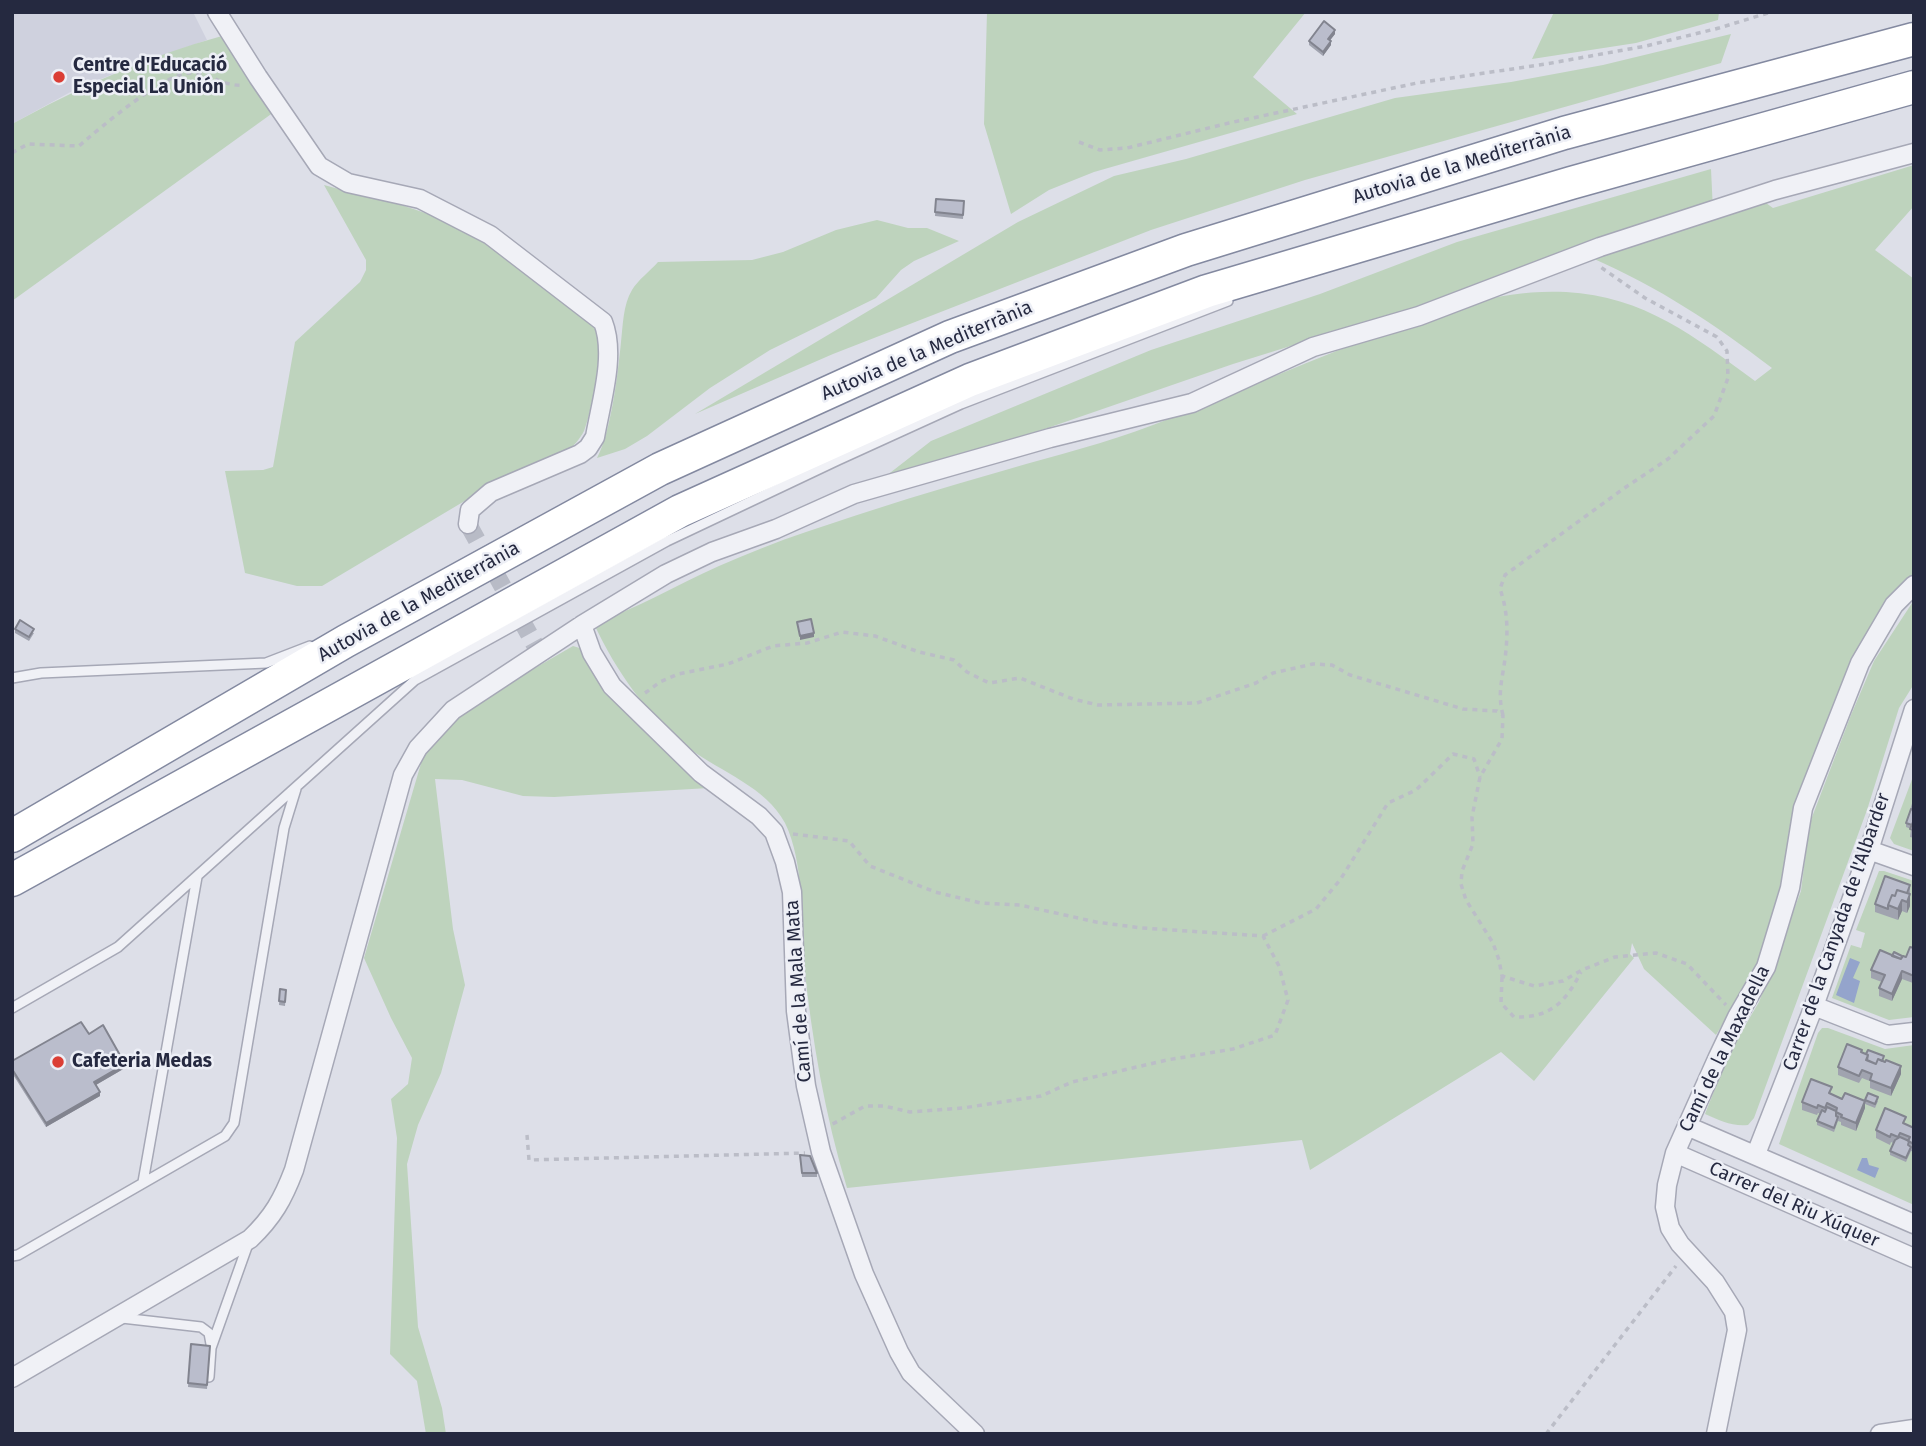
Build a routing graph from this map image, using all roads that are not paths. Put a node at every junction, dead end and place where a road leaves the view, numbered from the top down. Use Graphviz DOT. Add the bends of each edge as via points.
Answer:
graph roads {
  1 [pos="217,12"];
  2 [pos="1914,39"];
  3 [pos="1914,87"];
  4 [pos="1914,153"];
  5 [pos="1419,227"];
  6 [pos="1278,281"];
  7 [pos="1240,296"];
  8 [pos="468,524"];
  9 [pos="535,537"];
  10 [pos="1914,585"];
  11 [pos="355,624"];
  12 [pos="582,625"];
  13 [pos="319,642"];
  14 [pos="12,678"];
  15 [pos="1912,720"];
  16 [pos="297,787"];
  17 [pos="12,836"];
  18 [pos="1869,850"];
  19 [pos="1914,866"];
  20 [pos="197,877"];
  21 [pos="12,880"];
  22 [pos="1814,1006"];
  23 [pos="12,1008"];
  24 [pos="1914,1032"];
  25 [pos="1687,1126"];
  26 [pos="1675,1153"];
  27 [pos="1756,1154"];
  28 [pos="143,1182"];
  29 [pos="1914,1224"];
  30 [pos="250,1239"];
  31 [pos="12,1256"];
  32 [pos="1914,1258"];
  33 [pos="116,1317"];
  34 [pos="211,1348"];
  35 [pos="12,1377"];
  36 [pos="209,1377"];
  37 [pos="1914,1429"];
  38 [pos="975,1434"];
  39 [pos="1716,1434"];
  40 [pos="1880,1434"];
  1 -- 8 [label="street" via="313,159 330,175 419,200 491,235 603,322 609,355 595,437 580,454 491,492 470,510"];
  2 -- 9 [label="highway, Autovia de la Mediterrània" via="1564,133 1186,250 950,337 660,468"];
  3 -- 5 [label="highway"];
  4 -- 12 [label="street" via="1774,190 1583,254 1419,316 1313,347 1192,403 853,494 677,568"];
  5 -- 6 [label="lane"];
  5 -- 21 [label="highway" via="1207,291 970,380 680,511"];
  7 -- 16 [label="lane" via="961,404 667,541 415,680"];
  9 -- 11 [label="lane"];
  9 -- 17 [label="highway, Autovia de la Mediterrània" via="346,641"];
  10 -- 25 [label="street, Camí de la Maxadella" via="1894,606 1860,663 1803,808 1790,888 1766,967 1737,1017"];
  12 -- 30 [label="street" via="453,710 418,748 403,775 294,1170 270,1219"];
  12 -- 38 [label="street, Camí de la Mala Mata" via="612,686 701,773 774,832 792,892 796,1011 821,1152 864,1274 899,1352 912,1373"];
  13 -- 14 [label="lane" via="266,663"];
  15 -- 18 [label="street, Carrer de la Canyada de l'Albarder"];
  16 -- 20 [label="lane"];
  16 -- 28 [label="lane" via="284,828 234,1123 225,1136"];
  18 -- 19 [label="street"];
  18 -- 22 [label="street, Carrer de la Canyada de l'Albarder"];
  20 -- 23 [label="lane" via="118,947"];
  20 -- 28 [label="lane"];
  22 -- 24 [label="street" via="1888,1035"];
  22 -- 27 [label="street, Carrer de la Canyada de l'Albarder"];
  25 -- 26 [label="street, Camí de la Maxadella"];
  25 -- 27 [label="street, Carrer del Riu Xúquer"];
  26 -- 32 [label="street, Carrer del Riu Xúquer"];
  26 -- 39 [label="street, Camí de la Maxadella" via="1665,1207 1670,1228 1727,1297 1737,1330"];
  27 -- 29 [label="street, Carrer del Riu Xúquer"];
  28 -- 31 [label="lane"];
  30 -- 33 [label="street"];
  30 -- 34 [label="lane"];
  33 -- 34 [label="lane" via="201,1327 209,1333"];
  33 -- 35 [label="street"];
  34 -- 36 [label="lane"];
  37 -- 40 [label="street"];
}
